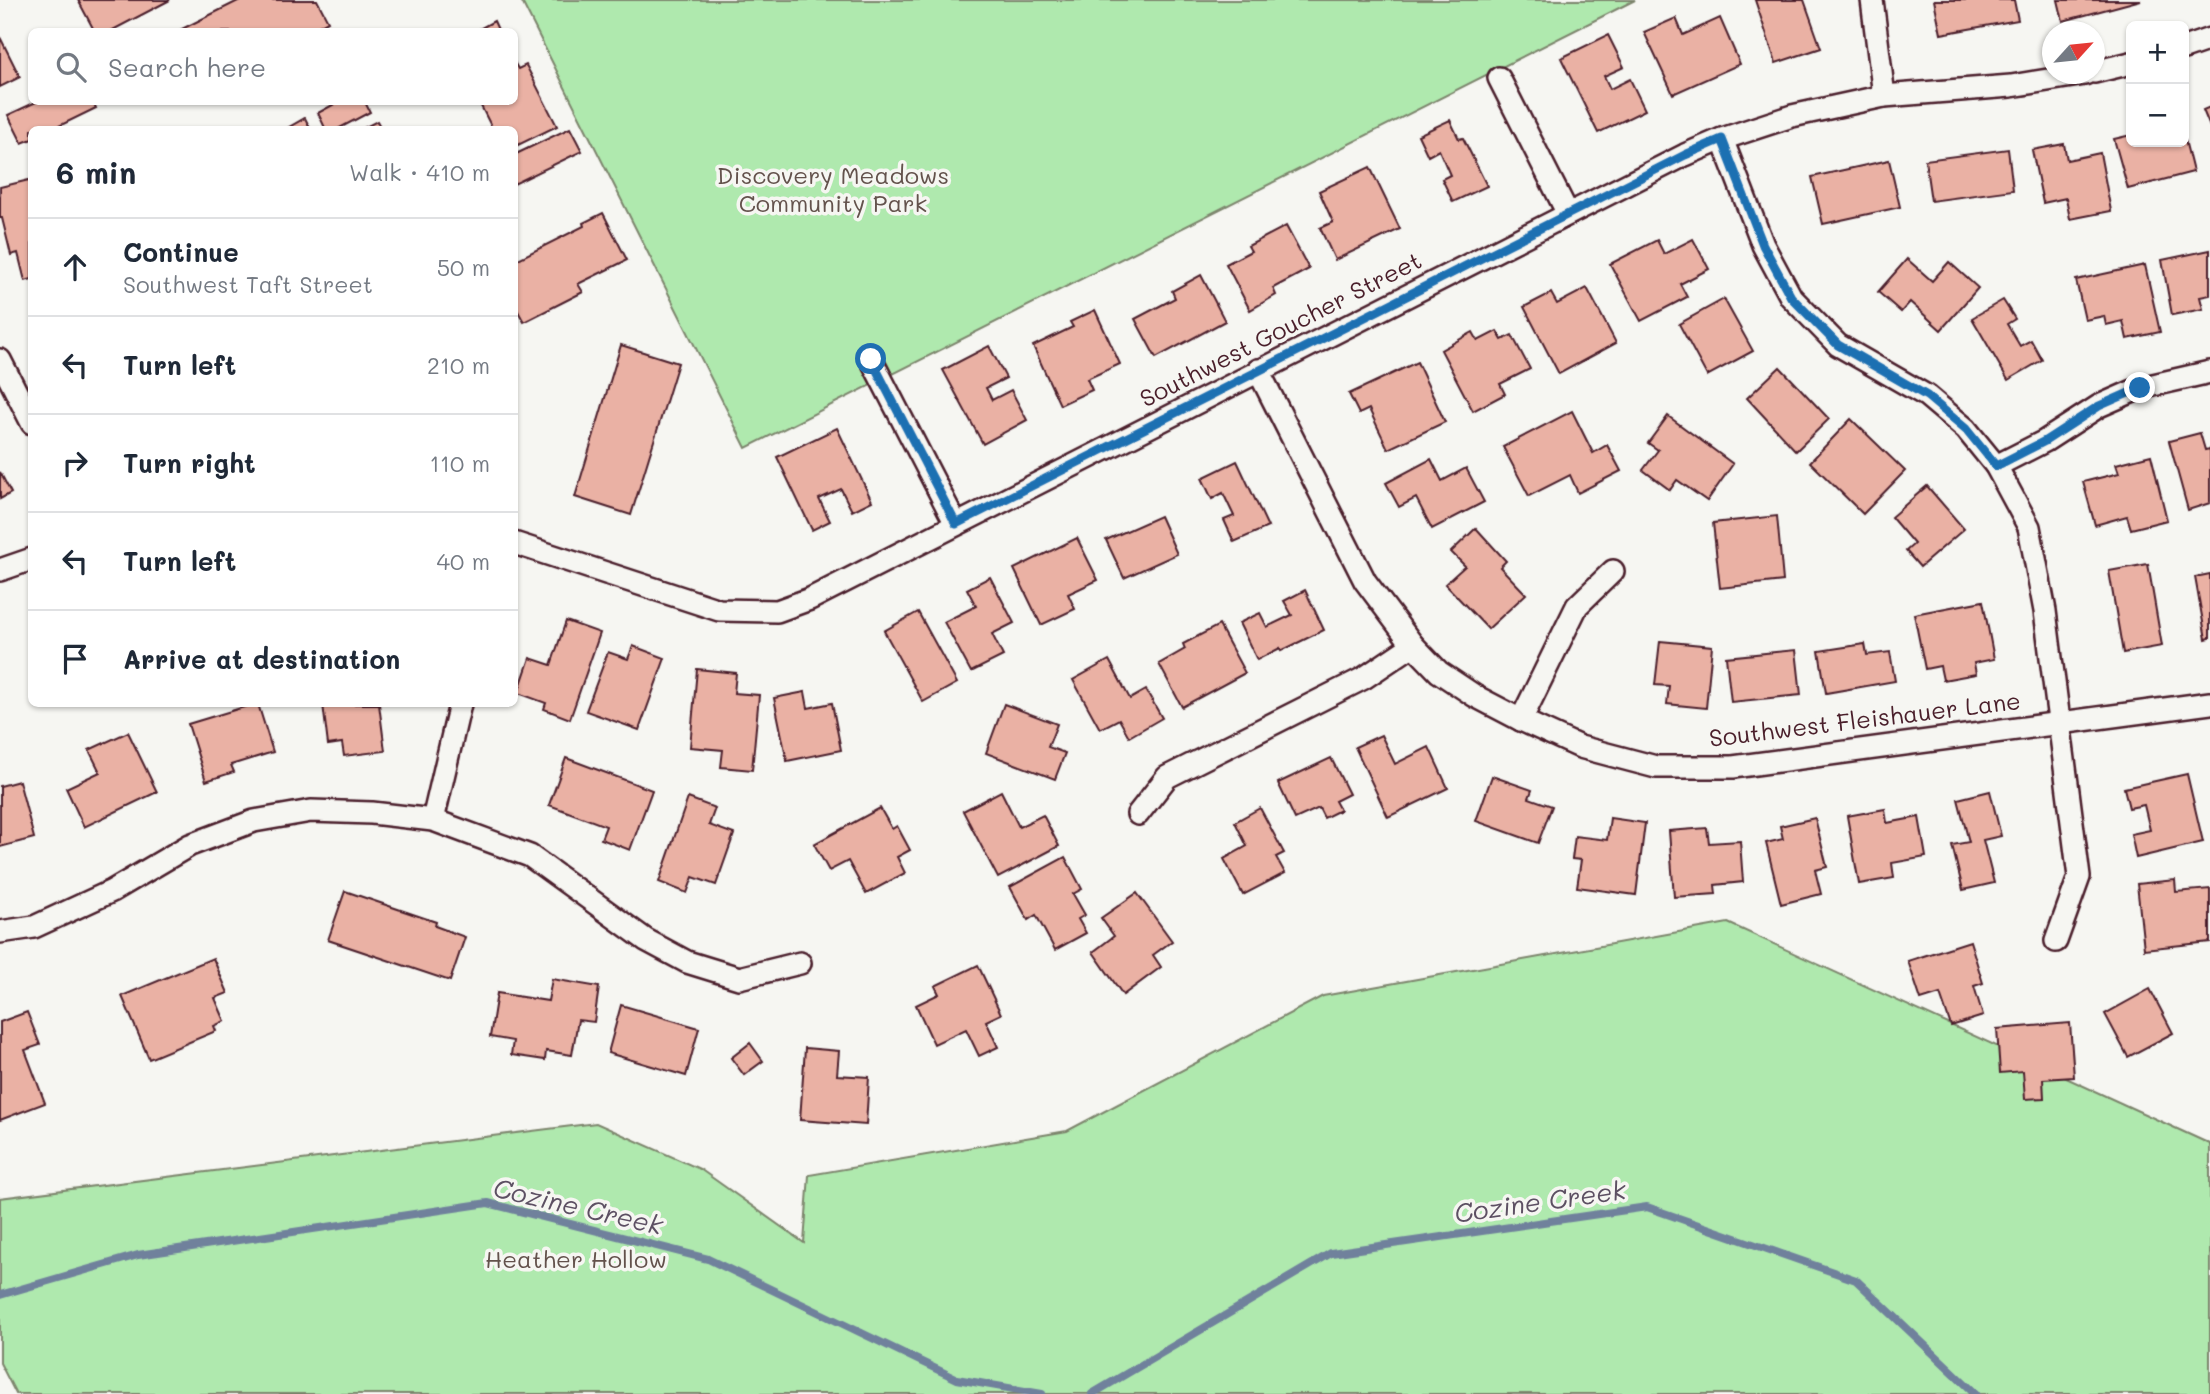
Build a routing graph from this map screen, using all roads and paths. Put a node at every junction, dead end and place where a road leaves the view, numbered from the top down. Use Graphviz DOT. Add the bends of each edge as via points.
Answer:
graph roads {
  1 [pos="1872,0"];
  2 [pos="2210,39"];
  3 [pos="2189,46"];
  4 [pos="2126,64"];
  5 [pos="2105,70"];
  6 [pos="1499,78"];
  7 [pos="2042,81"];
  8 [pos="1884,96"];
  9 [pos="1722,139"];
  10 [pos="1568,214"];
  11 [pos="871,359"];
  12 [pos="0,360"];
  13 [pos="1258,370"];
  14 [pos="2210,372"];
  15 [pos="28,415"];
  16 [pos="1996,466"];
  17 [pos="956,524"];
  18 [pos="518,544"];
  19 [pos="28,560"];
  20 [pos="0,570"];
  21 [pos="1613,571"];
  22 [pos="1413,645"];
  23 [pos="2210,703"];
  24 [pos="459,707"];
  25 [pos="1521,720"];
  26 [pos="2060,722"];
  27 [pos="1138,814"];
  28 [pos="433,820"];
  29 [pos="0,932"];
  30 [pos="2056,941"];
  31 [pos="800,962"];
  1 -- 8 [label="street"];
  2 -- 3 [label="street"];
  4 -- 5 [label="street"];
  6 -- 10 [label="street"];
  7 -- 8 [label="street, Southwest Goucher Street"];
  8 -- 9 [label="street, Southwest Goucher Street" via="1792,116"];
  9 -- 10 [label="street, Southwest Goucher Street"];
  9 -- 16 [label="street" via="1763,245 1791,297 1838,345 1927,396 1966,429"];
  10 -- 13 [label="street, Southwest Goucher Street"];
  11 -- 17 [label="street"];
  12 -- 15 [label="street"];
  13 -- 17 [label="street, Southwest Goucher Street"];
  13 -- 22 [label="street, Southwest Fleishauer Lane" via="1365,581"];
  14 -- 16 [label="street" via="2140,388 2099,406"];
  16 -- 26 [label="street" via="2029,527"];
  17 -- 18 [label="street, Southwest Goucher Street" via="810,599 777,611 719,610"];
  19 -- 20 [label="street"];
  21 -- 25 [label="street" via="1577,606"];
  22 -- 25 [label="street, Southwest Fleishauer Lane" via="1439,672"];
  22 -- 27 [label="street" via="1364,678 1167,777"];
  23 -- 26 [label="street, Southwest Fleishauer Lane"];
  24 -- 28 [label="street"];
  25 -- 26 [label="street, Southwest Fleishauer Lane" via="1580,747 1656,767 1733,767"];
  26 -- 30 [label="street" via="2080,877"];
  28 -- 29 [label="street" via="311,811 254,821 190,845 112,891 34,927"];
  28 -- 31 [label="street" via="530,856 646,940 687,962 739,978"];
}
